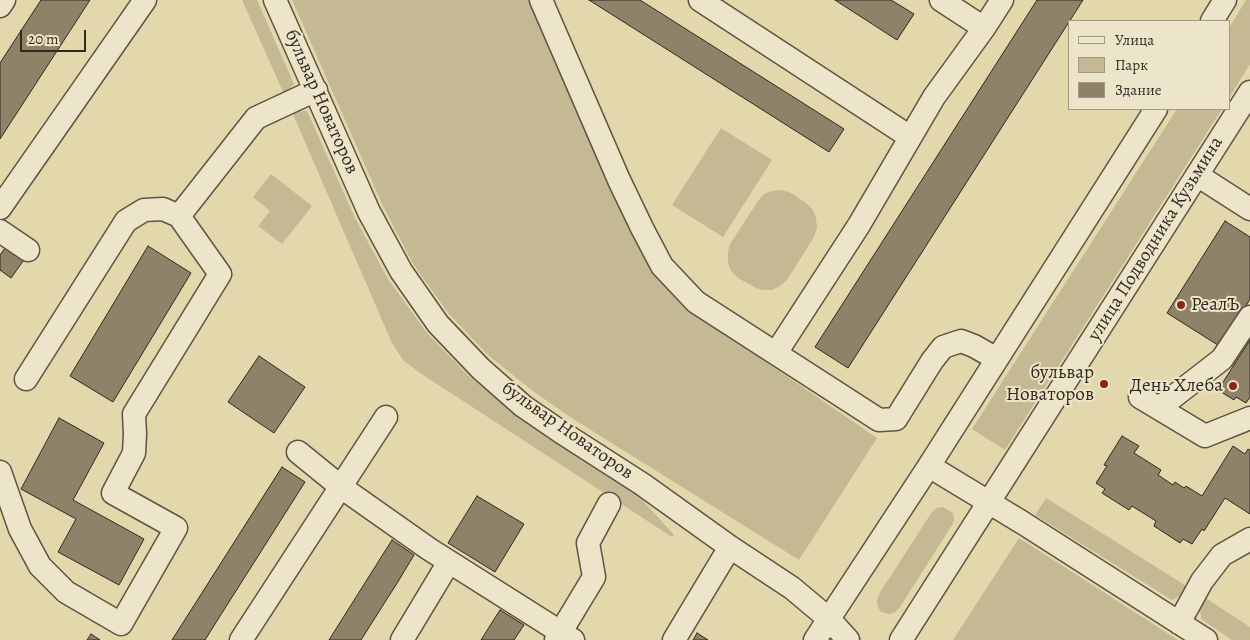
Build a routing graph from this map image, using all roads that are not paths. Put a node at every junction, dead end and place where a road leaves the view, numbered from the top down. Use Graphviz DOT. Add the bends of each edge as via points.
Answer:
graph roads {
  1 [pos="4,0"];
  2 [pos="145,0"];
  3 [pos="276,0"];
  4 [pos="541,0"];
  5 [pos="700,0"];
  6 [pos="941,0"];
  7 [pos="1002,0"];
  8 [pos="1225,0"];
  9 [pos="0,6"];
  10 [pos="1213,20"];
  11 [pos="984,28"];
  12 [pos="316,90"];
  13 [pos="1250,92"];
  14 [pos="1155,110"];
  15 [pos="910,137"];
  16 [pos="1197,176"];
  17 [pos="0,208"];
  18 [pos="1250,209"];
  19 [pos="179,216"];
  20 [pos="0,231"];
  21 [pos="28,250"];
  22 [pos="1250,317"];
  23 [pos="776,353"];
  24 [pos="996,359"];
  25 [pos="26,379"];
  26 [pos="1140,397"];
  27 [pos="1159,408"];
  28 [pos="386,417"];
  29 [pos="1250,418"];
  30 [pos="298,452"];
  31 [pos="929,466"];
  32 [pos="0,472"];
  33 [pos="341,487"];
  34 [pos="989,503"];
  35 [pos="609,504"];
  36 [pos="1250,539"];
  37 [pos="730,547"];
  38 [pos="449,562"];
  39 [pos="829,619"];
  40 [pos="1179,623"];
  41 [pos="563,637"];
  42 [pos="241,640"];
  43 [pos="402,640"];
  44 [pos="674,640"];
  45 [pos="815,640"];
  46 [pos="848,640"];
  47 [pos="901,640"];
  48 [pos="1206,640"];
  1 -- 9 [label="street"];
  2 -- 17 [label="street"];
  3 -- 12 [label="street, бульвар Новаторов"];
  4 -- 23 [label="street" via="619,180 662,266 696,302"];
  5 -- 15 [label="street"];
  6 -- 11 [label="street"];
  7 -- 11 [label="street"];
  8 -- 10 [label="street"];
  11 -- 15 [label="street" via="934,97"];
  12 -- 19 [label="street" via="256,118"];
  12 -- 37 [label="street, бульвар Новаторов" via="369,212 400,271 438,324 481,369 523,406 642,484"];
  13 -- 16 [label="street, улица Подводника Кузьмина"];
  14 -- 24 [label="street"];
  15 -- 23 [label="street" via="859,225"];
  16 -- 18 [label="street"];
  16 -- 34 [label="street, улица Подводника Кузьмина"];
  19 -- 25 [label="street" via="163,209 144,210 126,221"];
  19 -- 32 [label="street" via="220,274 134,414 134,453 113,493 176,528 121,624 66,592 40,566 20,528"];
  20 -- 21 [label="street"];
  22 -- 27 [label="street" via="1222,359"];
  23 -- 24 [label="street" via="880,420 896,419 943,347 961,341"];
  24 -- 31 [label="street"];
  26 -- 27 [label="street"];
  27 -- 29 [label="street" via="1205,436"];
  28 -- 33 [label="street"];
  30 -- 33 [label="street"];
  31 -- 34 [label="street"];
  31 -- 39 [label="street"];
  33 -- 38 [label="street"];
  33 -- 42 [label="street"];
  34 -- 40 [label="street"];
  34 -- 47 [label="street, улица Подводника Кузьмина"];
  35 -- 41 [label="street" via="588,543 594,577"];
  36 -- 40 [label="street" via="1222,554 1202,581"];
  37 -- 39 [label="street, бульвар Новаторов" via="792,588"];
  37 -- 44 [label="street"];
  38 -- 41 [label="street"];
  38 -- 43 [label="street"];
  39 -- 45 [label="street"];
  39 -- 46 [label="street, бульвар Новаторов"];
  40 -- 48 [label="street"];
}
